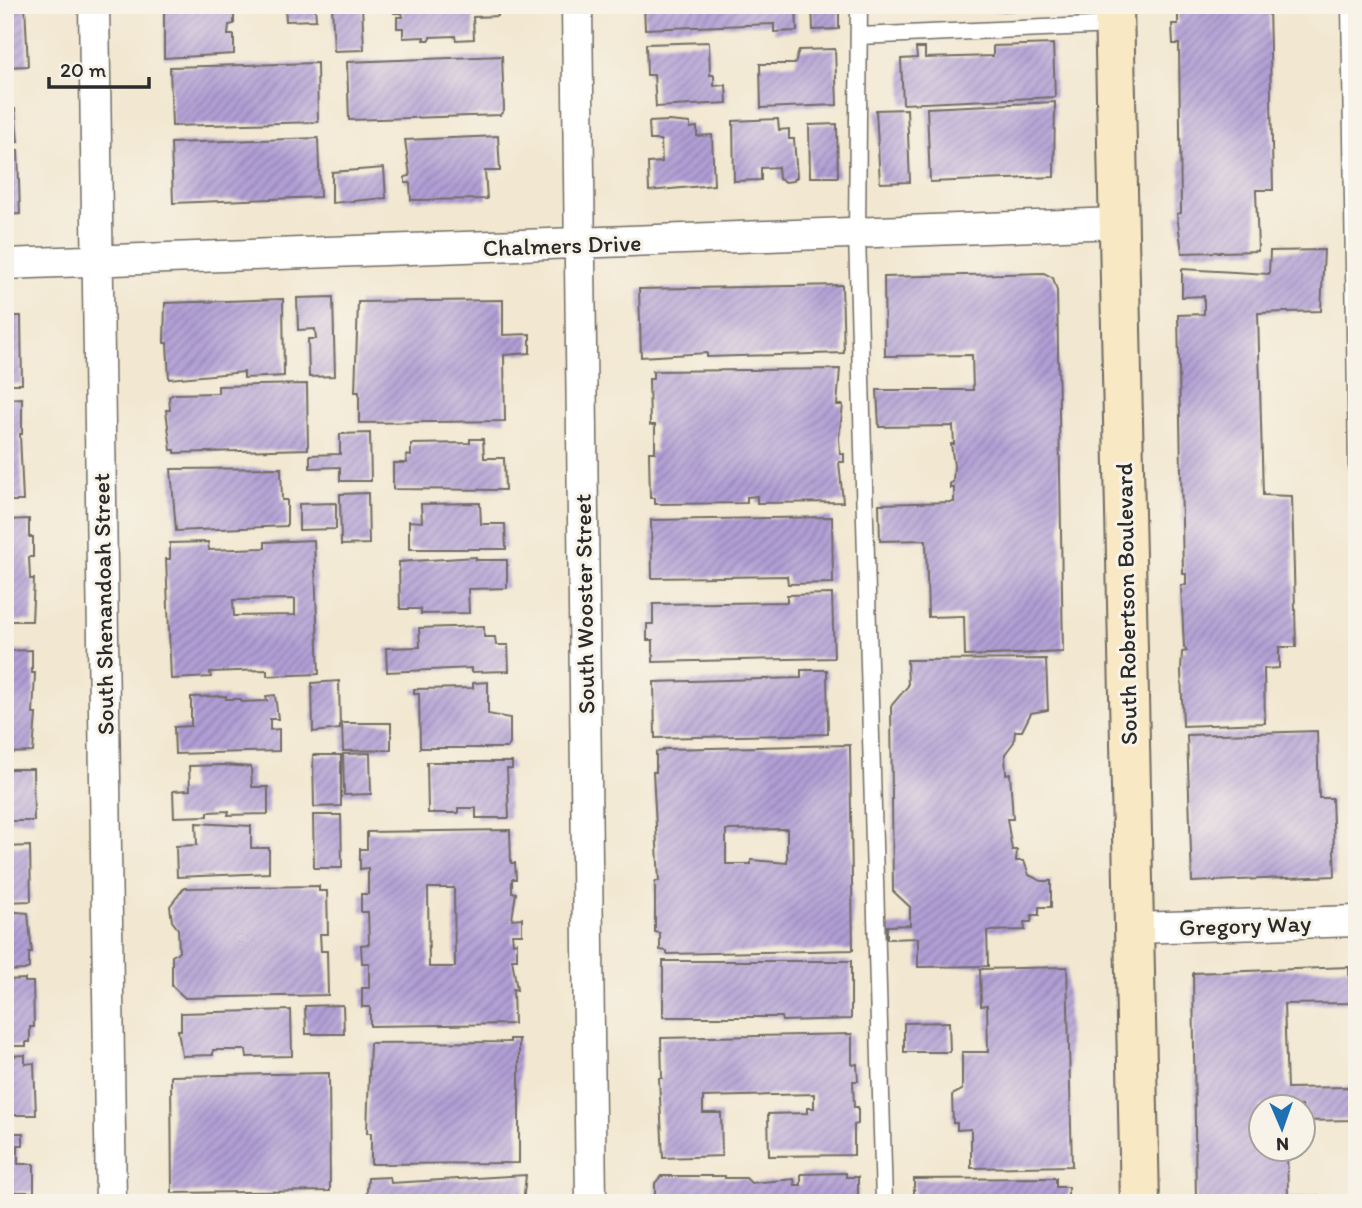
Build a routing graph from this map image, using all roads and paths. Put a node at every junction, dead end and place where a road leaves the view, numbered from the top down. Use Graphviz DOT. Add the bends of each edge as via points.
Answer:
graph roads {
  1 [pos="94,5"];
  2 [pos="576,5"];
  3 [pos="859,5"];
  4 [pos="1350,5"];
  5 [pos="1115,15"];
  6 [pos="859,36"];
  7 [pos="1118,223"];
  8 [pos="857,234"];
  9 [pos="580,245"];
  10 [pos="98,261"];
  11 [pos="5,264"];
  12 [pos="1357,466"];
  13 [pos="1357,921"];
  14 [pos="1134,928"];
  15 [pos="111,1203"];
  16 [pos="591,1203"];
  17 [pos="884,1203"];
  18 [pos="1140,1203"];
  1 -- 10 [label="street, South Shenandoah Street"];
  2 -- 9 [label="street, South Wooster Street"];
  3 -- 6 [label="lane"];
  4 -- 12 [label="lane"];
  5 -- 6 [label="lane"];
  5 -- 7 [label="main road, South Robertson Boulevard"];
  6 -- 8 [label="lane"];
  7 -- 8 [label="street, Chalmers Drive"];
  7 -- 14 [label="main road, South Robertson Boulevard"];
  8 -- 9 [label="street, Chalmers Drive"];
  8 -- 17 [label="lane"];
  9 -- 10 [label="street, Chalmers Drive"];
  9 -- 16 [label="street, South Wooster Street"];
  10 -- 11 [label="street, Chalmers Drive"];
  10 -- 15 [label="street, South Shenandoah Street"];
  13 -- 14 [label="street, Gregory Way"];
  14 -- 18 [label="main road, South Robertson Boulevard"];
}
